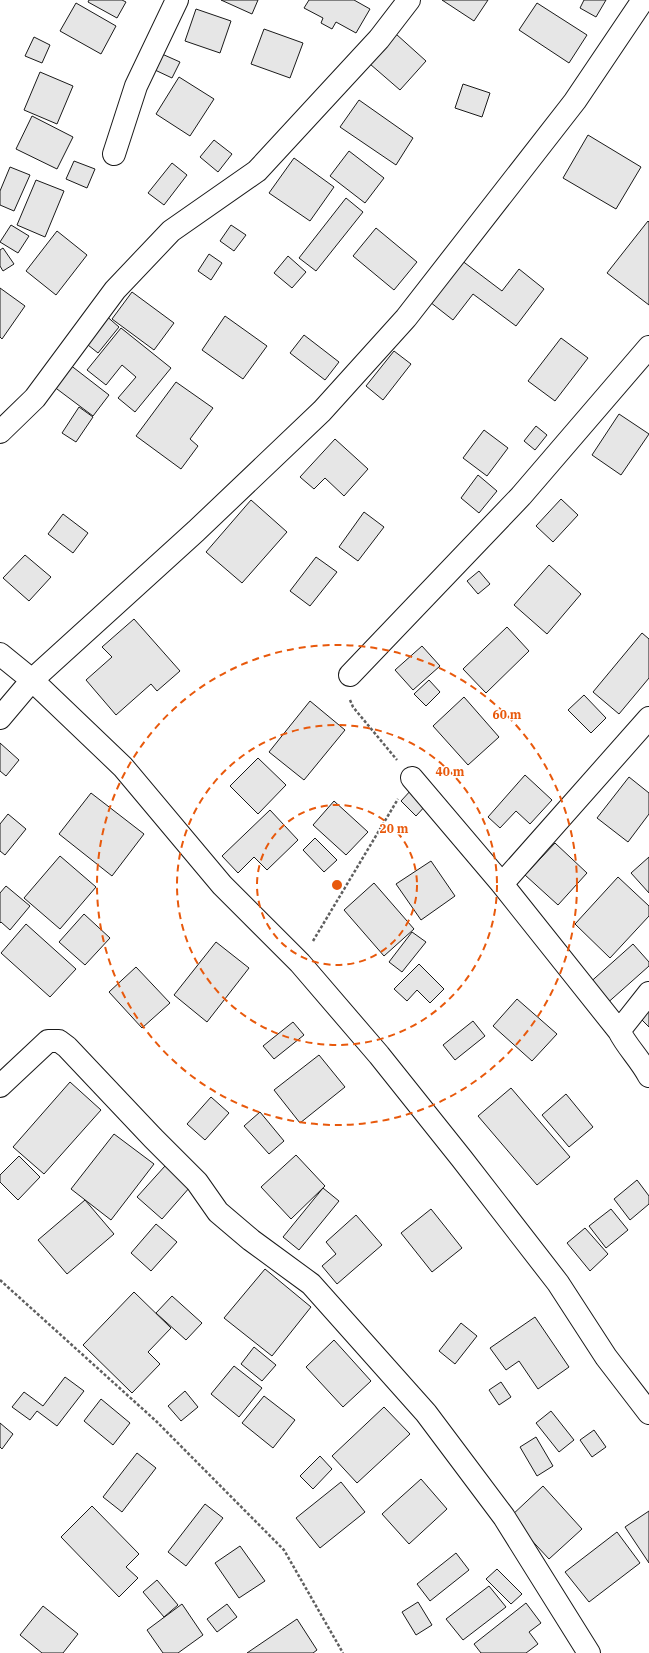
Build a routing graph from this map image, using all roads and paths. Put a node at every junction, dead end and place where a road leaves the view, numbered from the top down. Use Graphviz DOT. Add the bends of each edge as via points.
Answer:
graph roads {
  1 [pos="177,0"];
  2 [pos="408,0"];
  3 [pos="643,0"];
  4 [pos="114,154"];
  5 [pos="649,348"];
  6 [pos="0,432"];
  7 [pos="0,654"];
  8 [pos="350,675"];
  9 [pos="32,680"];
  10 [pos="0,718"];
  11 [pos="649,718"];
  12 [pos="412,778"];
  13 [pos="502,884"];
  14 [pos="300,964"];
  15 [pos="649,993"];
  16 [pos="619,1031"];
  17 [pos="649,1076"];
  18 [pos="0,1086"];
  19 [pos="0,1280"];
  20 [pos="649,1413"];
  21 [pos="343,1653"];
  22 [pos="589,1653"];
  1 -- 4 [label="street" via="136,86"];
  2 -- 6 [label="street" via="379,39 257,171 171,231 114,290 35,398"];
  3 -- 9 [label="street" via="570,107 406,318 322,411 196,531"];
  5 -- 8 [label="street" via="521,496"];
  7 -- 9 [label="street"];
  8 -- 12 [label="path" via="347,691 353,707"];
  9 -- 10 [label="street"];
  9 -- 14 [label="street" via="123,767 222,885"];
  11 -- 13 [label="street"];
  12 -- 13 [label="street"];
  12 -- 14 [label="path" via="386,817"];
  13 -- 16 [label="street"];
  14 -- 20 [label="street" via="379,1055 462,1158 558,1283 606,1357"];
  15 -- 16 [label="street"];
  16 -- 17 [label="street"];
  18 -- 22 [label="street" via="48,1041 59,1041 67,1047 197,1182 218,1212 311,1284 426,1413 504,1517"];
  19 -- 21 [label="path" via="156,1421 284,1550"];
}
